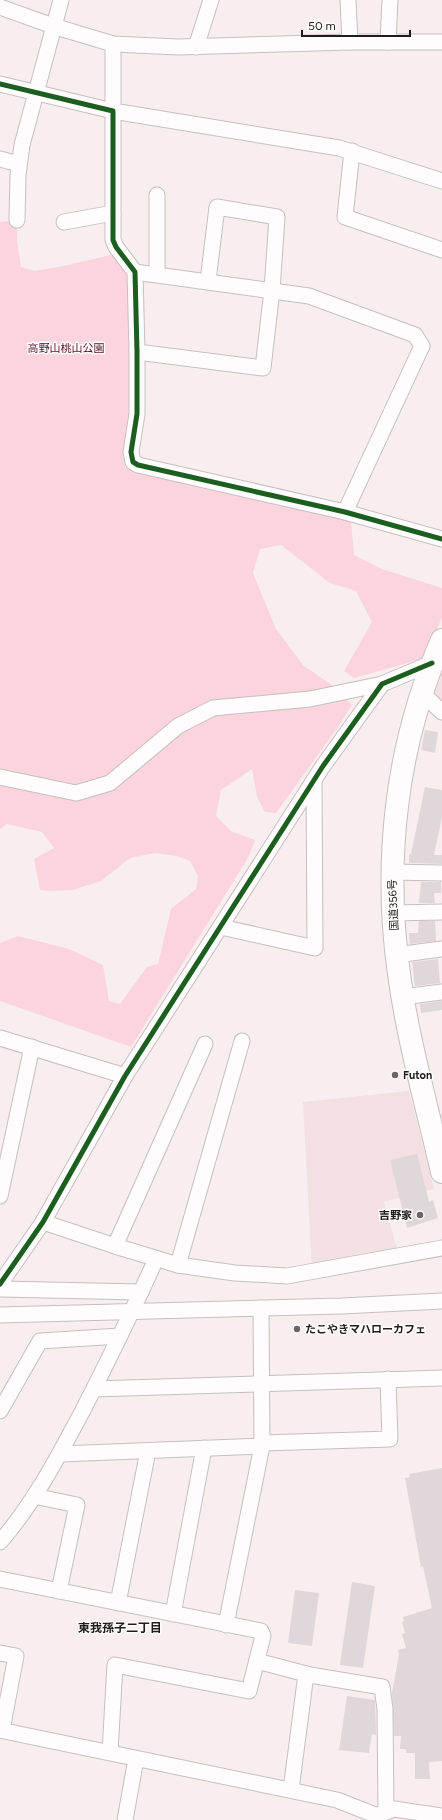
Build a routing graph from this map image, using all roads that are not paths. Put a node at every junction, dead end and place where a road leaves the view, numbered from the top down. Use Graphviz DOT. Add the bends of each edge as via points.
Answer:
graph roads {
  1 [pos="61,0"];
  2 [pos="211,0"];
  3 [pos="348,0"];
  4 [pos="390,0"];
  5 [pos="0,6"];
  6 [pos="53,26"];
  7 [pos="350,42"];
  8 [pos="388,42"];
  9 [pos="442,42"];
  10 [pos="113,44"];
  11 [pos="196,47"];
  12 [pos="0,84"];
  13 [pos="36,93"];
  14 [pos="113,111"];
  15 [pos="352,151"];
  16 [pos="0,159"];
  17 [pos="19,164"];
  18 [pos="442,181"];
  19 [pos="157,195"];
  20 [pos="113,213"];
  21 [pos="17,220"];
  22 [pos="64,222"];
  23 [pos="442,250"];
  24 [pos="134,272"];
  25 [pos="157,274"];
  26 [pos="208,281"];
  27 [pos="272,290"];
  28 [pos="137,352"];
  29 [pos="345,512"];
  30 [pos="442,540"];
  31 [pos="442,640"];
  32 [pos="431,676"];
  33 [pos="382,684"];
  34 [pos="442,712"];
  35 [pos="0,777"];
  36 [pos="314,781"];
  37 [pos="391,872"];
  38 [pos="442,873"];
  39 [pos="442,912"];
  40 [pos="392,913"];
  41 [pos="221,927"];
  42 [pos="442,950"];
  43 [pos="396,955"];
  44 [pos="442,992"];
  45 [pos="402,997"];
  46 [pos="0,1038"];
  47 [pos="242,1041"];
  48 [pos="205,1044"];
  49 [pos="32,1048"];
  50 [pos="125,1076"];
  51 [pos="442,1172"];
  52 [pos="0,1196"];
  53 [pos="43,1222"];
  54 [pos="115,1246"];
  55 [pos="442,1248"];
  56 [pos="156,1259"];
  57 [pos="178,1265"];
  58 [pos="0,1284"];
  59 [pos="0,1289"];
  60 [pos="141,1292"];
  61 [pos="442,1301"];
  62 [pos="261,1308"];
  63 [pos="132,1312"];
  64 [pos="0,1315"];
  65 [pos="120,1336"];
  66 [pos="442,1378"];
  67 [pos="388,1379"];
  68 [pos="262,1383"];
  69 [pos="94,1389"];
  70 [pos="0,1410"];
  71 [pos="262,1445"];
  72 [pos="204,1448"];
  73 [pos="148,1451"];
  74 [pos="60,1454"];
  75 [pos="34,1496"];
  76 [pos="0,1542"];
  77 [pos="0,1580"];
  78 [pos="59,1591"];
  79 [pos="118,1603"];
  80 [pos="173,1614"];
  81 [pos="226,1625"];
  82 [pos="0,1653"];
  83 [pos="257,1661"];
  84 [pos="306,1674"];
  85 [pos="1,1730"];
  86 [pos="110,1752"];
  87 [pos="136,1759"];
  88 [pos="291,1790"];
  89 [pos="375,1816"];
  90 [pos="413,1816"];
  91 [pos="442,1816"];
  92 [pos="125,1820"];
  1 -- 6 [label="street"];
  2 -- 11 [label="street"];
  3 -- 7 [label="street"];
  4 -- 8 [label="street"];
  5 -- 6 [label="street"];
  6 -- 10 [label="street"];
  6 -- 13 [label="street"];
  7 -- 8 [label="street"];
  7 -- 11 [label="street"];
  8 -- 9 [label="street"];
  10 -- 11 [label="street"];
  10 -- 14 [label="street"];
  12 -- 13 [label="street"];
  13 -- 14 [label="street"];
  13 -- 17 [label="street"];
  14 -- 15 [label="street"];
  14 -- 20 [label="street"];
  15 -- 18 [label="street"];
  15 -- 23 [label="street" via="345,217"];
  16 -- 17 [label="street"];
  17 -- 21 [label="street"];
  19 -- 25 [label="street"];
  20 -- 22 [label="street"];
  20 -- 24 [label="street" via="113,240"];
  24 -- 25 [label="street"];
  24 -- 28 [label="street"];
  25 -- 26 [label="street"];
  26 -- 27 [label="street"];
  26 -- 27 [label="street" via="217,207 277,217"];
  27 -- 28 [label="street" via="263,368"];
  27 -- 29 [label="street" via="309,296 415,335 422,346"];
  28 -- 29 [label="street" via="136,414 131,452 133,462"];
  29 -- 30 [label="street"];
  31 -- 32 [label="highway, 国道356号"];
  32 -- 33 [label="street"];
  32 -- 34 [label="street"];
  32 -- 37 [label="highway, 国道356号" via="410,731 396,811"];
  33 -- 35 [label="street" via="310,699 213,708 178,726 110,783 76,793"];
  33 -- 36 [label="street"];
  36 -- 41 [label="street"];
  36 -- 41 [label="street" via="315,948"];
  37 -- 38 [label="street"];
  37 -- 40 [label="highway, 国道356号"];
  39 -- 40 [label="street"];
  40 -- 43 [label="highway, 国道356号"];
  41 -- 50 [label="street"];
  42 -- 43 [label="street"];
  43 -- 45 [label="highway, 国道356号"];
  44 -- 45 [label="street"];
  45 -- 51 [label="highway, 国道356号"];
  46 -- 49 [label="street"];
  47 -- 57 [label="street"];
  48 -- 54 [label="street"];
  49 -- 50 [label="street"];
  49 -- 52 [label="street"];
  50 -- 53 [label="street"];
  53 -- 54 [label="street"];
  53 -- 58 [label="street"];
  54 -- 56 [label="street"];
  55 -- 57 [label="street" via="287,1276 235,1273"];
  56 -- 57 [label="street"];
  56 -- 60 [label="street"];
  59 -- 60 [label="street"];
  60 -- 63 [label="street"];
  61 -- 62 [label="street"];
  62 -- 63 [label="street"];
  62 -- 68 [label="street"];
  63 -- 64 [label="street"];
  63 -- 65 [label="street"];
  65 -- 69 [label="street"];
  65 -- 70 [label="street" via="40,1341"];
  66 -- 67 [label="street"];
  67 -- 68 [label="street"];
  67 -- 71 [label="street" via="390,1438"];
  68 -- 69 [label="street"];
  68 -- 71 [label="street"];
  69 -- 74 [label="street"];
  71 -- 72 [label="street"];
  71 -- 81 [label="street"];
  72 -- 73 [label="street"];
  72 -- 80 [label="street"];
  73 -- 74 [label="street"];
  73 -- 79 [label="street"];
  74 -- 75 [label="street"];
  75 -- 76 [label="street"];
  75 -- 78 [label="street" via="77,1505"];
  77 -- 78 [label="street"];
  78 -- 79 [label="street"];
  79 -- 80 [label="street"];
  80 -- 81 [label="street"];
  81 -- 83 [label="street" via="261,1631 263,1636"];
  82 -- 85 [label="street" via="16,1656"];
  83 -- 84 [label="street"];
  83 -- 86 [label="street" via="249,1691 115,1665"];
  84 -- 88 [label="street"];
  84 -- 89 [label="street" via="382,1687 385,1709"];
  85 -- 86 [label="street"];
  86 -- 87 [label="street"];
  87 -- 88 [label="street"];
  87 -- 92 [label="street"];
  88 -- 89 [label="street" via="337,1800"];
  89 -- 90 [label="street" via="394,1810"];
  90 -- 91 [label="street"];
}
